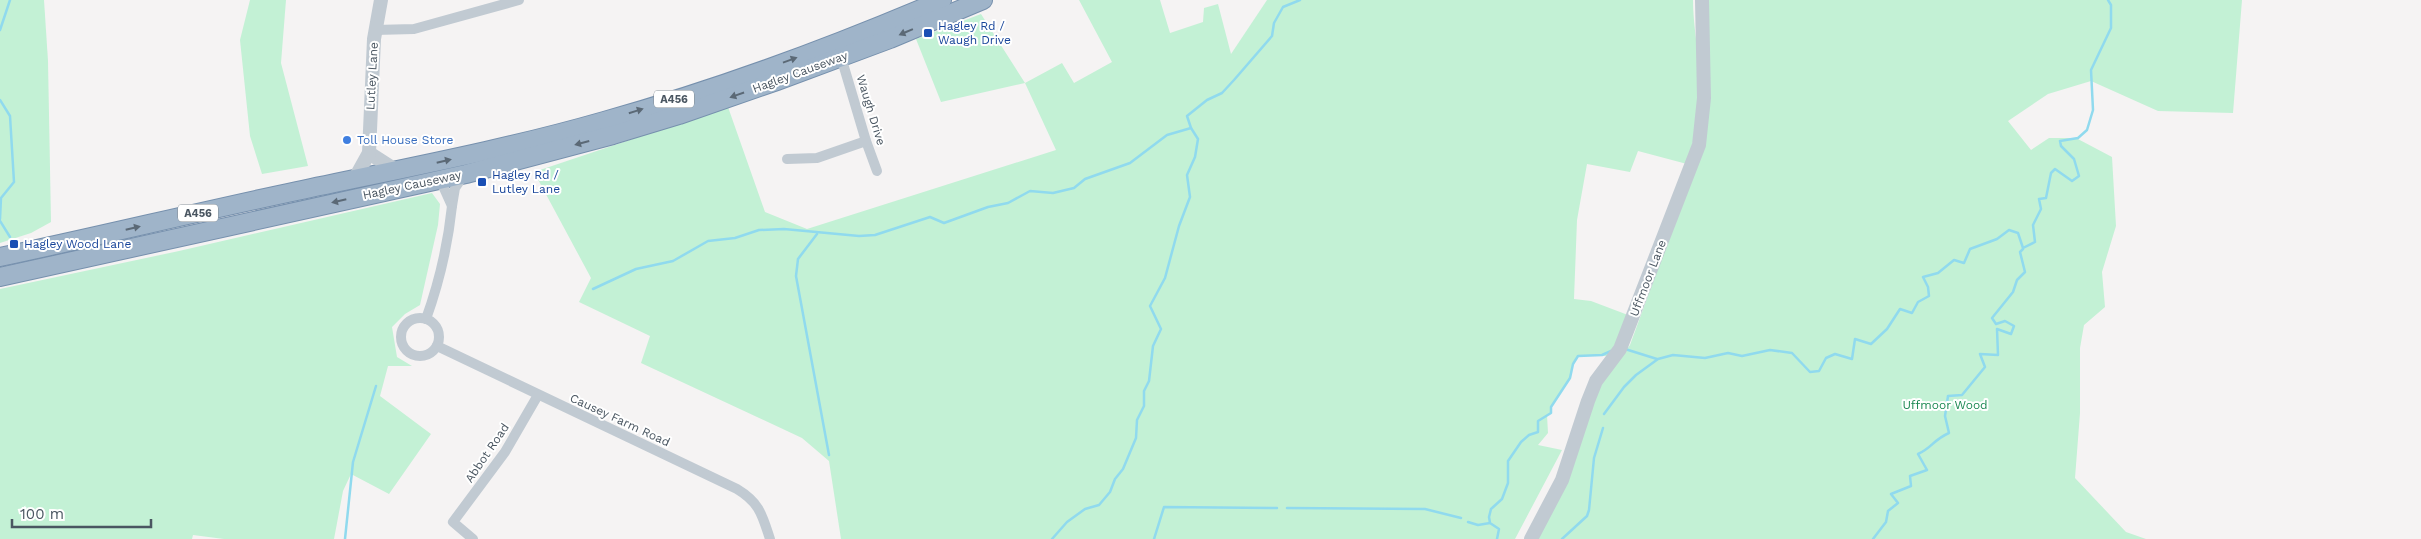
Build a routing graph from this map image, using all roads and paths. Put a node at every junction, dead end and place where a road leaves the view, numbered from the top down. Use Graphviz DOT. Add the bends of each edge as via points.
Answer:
graph roads {
  1 [pos="381,0"];
  2 [pos="519,0"];
  3 [pos="942,0"];
  4 [pos="984,0"];
  5 [pos="1702,0"];
  6 [pos="375,30"];
  7 [pos="842,57"];
  8 [pos="866,141"];
  9 [pos="369,153"];
  10 [pos="787,159"];
  11 [pos="397,171"];
  12 [pos="878,171"];
  13 [pos="466,174"];
  14 [pos="354,180"];
  15 [pos="434,180"];
  16 [pos="452,206"];
  17 [pos="0,257"];
  18 [pos="0,277"];
  19 [pos="426,319"];
  20 [pos="437,346"];
  21 [pos="538,395"];
  22 [pos="473,539"];
  23 [pos="770,539"];
  24 [pos="1531,539"];
  1 -- 6 [label="street, Lutley Lane"];
  2 -- 6 [label="street" via="414,30"];
  11 -- 3 [label="highway, Hagley Causeway / A456, one-way" via="606,121 772,66"];
  4 -- 7 [label="highway, Hagley Causeway / A456, one-way"];
  5 -- 24 [label="street, Uffmoor Lane" via="1704,98 1699,145 1620,349 1596,381 1562,480"];
  6 -- 9 [label="street, Lutley Lane"];
  7 -- 8 [label="street, Waugh Drive"];
  7 -- 13 [label="highway, Hagley Causeway / A456, one-way" via="679,115"];
  8 -- 10 [label="street" via="818,158"];
  8 -- 12 [label="street, Waugh Drive"];
  9 -- 11 [label="street"];
  9 -- 14 [label="street, Lutley Lane"];
  11 -- 14 [label="highway, Hagley Causeway / A456"];
  13 -- 15 [label="highway, Hagley Causeway / A456"];
  13 -- 16 [label="street" via="454,188"];
  17 -- 14 [label="highway, Hagley Causeway / A456, one-way"];
  15 -- 16 [label="street" via="443,186"];
  15 -- 18 [label="highway, Hagley Causeway / A456, one-way"];
  16 -- 19 [label="street" via="438,279"];
  19 -- 20 [label="street" via="437,328"];
  19 -- 20 [label="street" via="413,319 406,324 402,329 401,344 409,354 420,357"];
  20 -- 21 [label="street, Causey Farm Road"];
  21 -- 22 [label="street, Abbot Road" via="505,452 453,522"];
  21 -- 23 [label="street, Causey Farm Road" via="737,489 756,503"];
}
